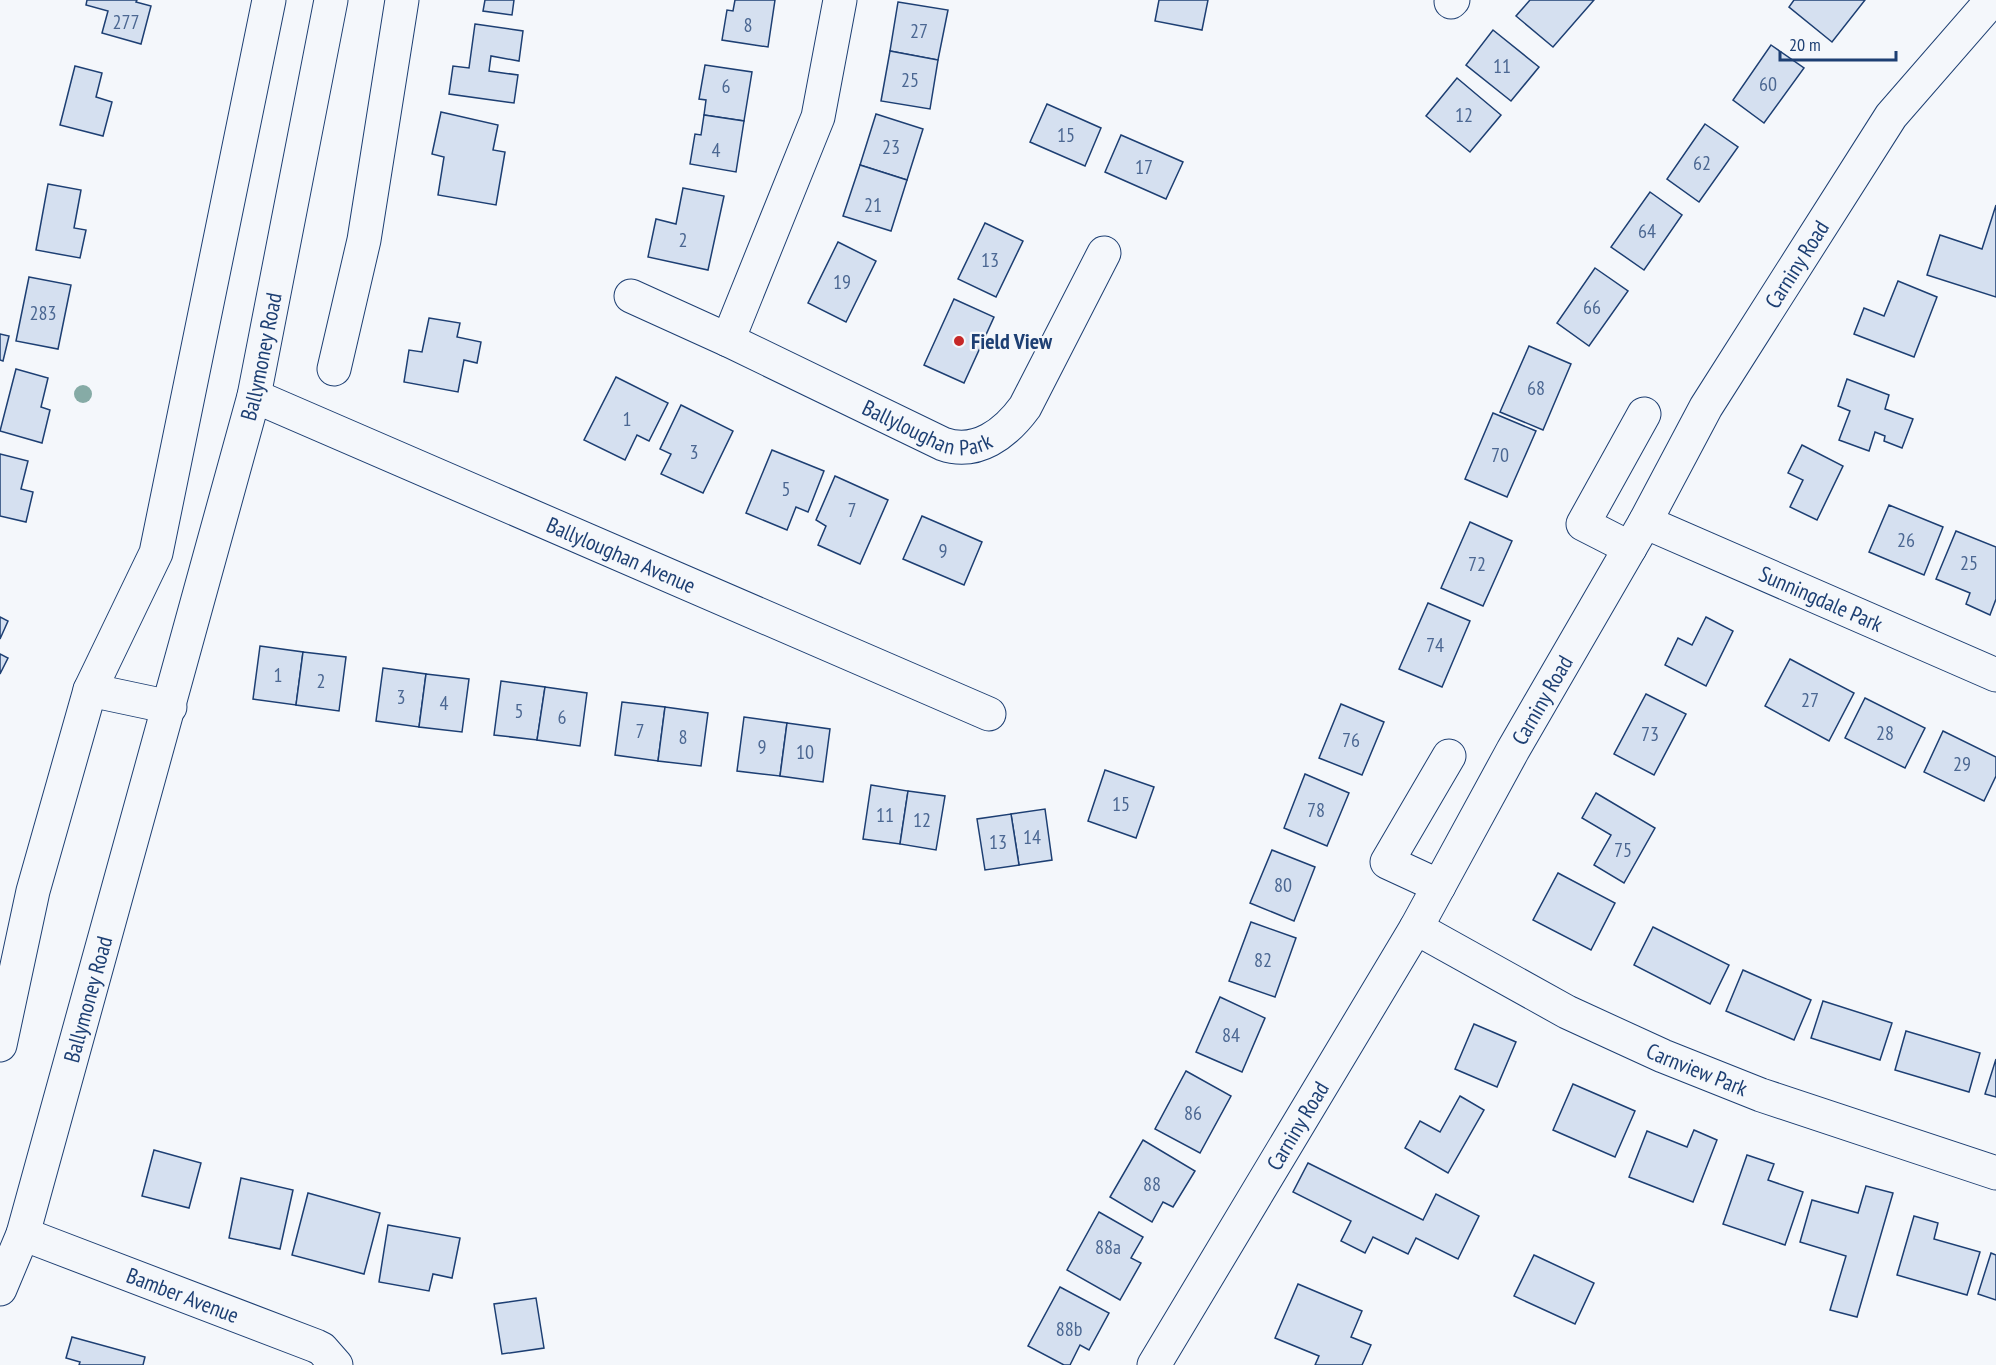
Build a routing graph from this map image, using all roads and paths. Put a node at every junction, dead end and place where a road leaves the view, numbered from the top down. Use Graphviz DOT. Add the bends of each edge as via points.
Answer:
graph roads {
  1 [pos="269,0"];
  2 [pos="331,0"];
  3 [pos="402,0"];
  4 [pos="840,0"];
  5 [pos="1992,0"];
  6 [pos="1104,253"];
  7 [pos="631,296"];
  8 [pos="728,340"];
  9 [pos="334,369"];
  10 [pos="254,396"];
  11 [pos="1644,414"];
  12 [pos="1637,535"];
  13 [pos="1996,675"];
  14 [pos="90,690"];
  15 [pos="170,707"];
  16 [pos="989,714"];
  17 [pos="1449,756"];
  18 [pos="1439,886"];
  19 [pos="1416,928"];
  20 [pos="2,1024"];
  21 [pos="1996,1173"];
  22 [pos="23,1234"];
  23 [pos="0,1289"];
  24 [pos="336,1365"];
  25 [pos="1154,1365"];
  1 -- 14 [label="street" via="156,553"];
  2 -- 10 [label="street, Ballymoney Road"];
  3 -- 9 [label="street" via="364,240"];
  4 -- 8 [label="street" via="818,117"];
  5 -- 12 [label="street, Carniny Road" via="1891,116 1706,407"];
  6 -- 8 [label="street, Ballyloughan Park" via="1024,407 1007,428 971,447 943,444"];
  7 -- 8 [label="street, Ballyloughan Park"];
  10 -- 15 [label="street, Ballymoney Road"];
  10 -- 16 [label="street, Ballyloughan Avenue"];
  11 -- 12 [label="street" via="1584,524"];
  12 -- 13 [label="street, Sunningdale Park"];
  12 -- 18 [label="street, Carniny Road"];
  14 -- 15 [label="street"];
  14 -- 20 [label="street" via="33,891"];
  15 -- 22 [label="street, Ballymoney Road"];
  17 -- 18 [label="street" via="1387,862"];
  18 -- 19 [label="street, Carniny Road"];
  19 -- 21 [label="street, Carnview Park" via="1567,1012 1663,1056 1761,1095"];
  19 -- 25 [label="street, Carniny Road"];
  22 -- 23 [label="street, Ballymoney Road"];
  22 -- 24 [label="street, Bamber Avenue" via="316,1346"];
}
